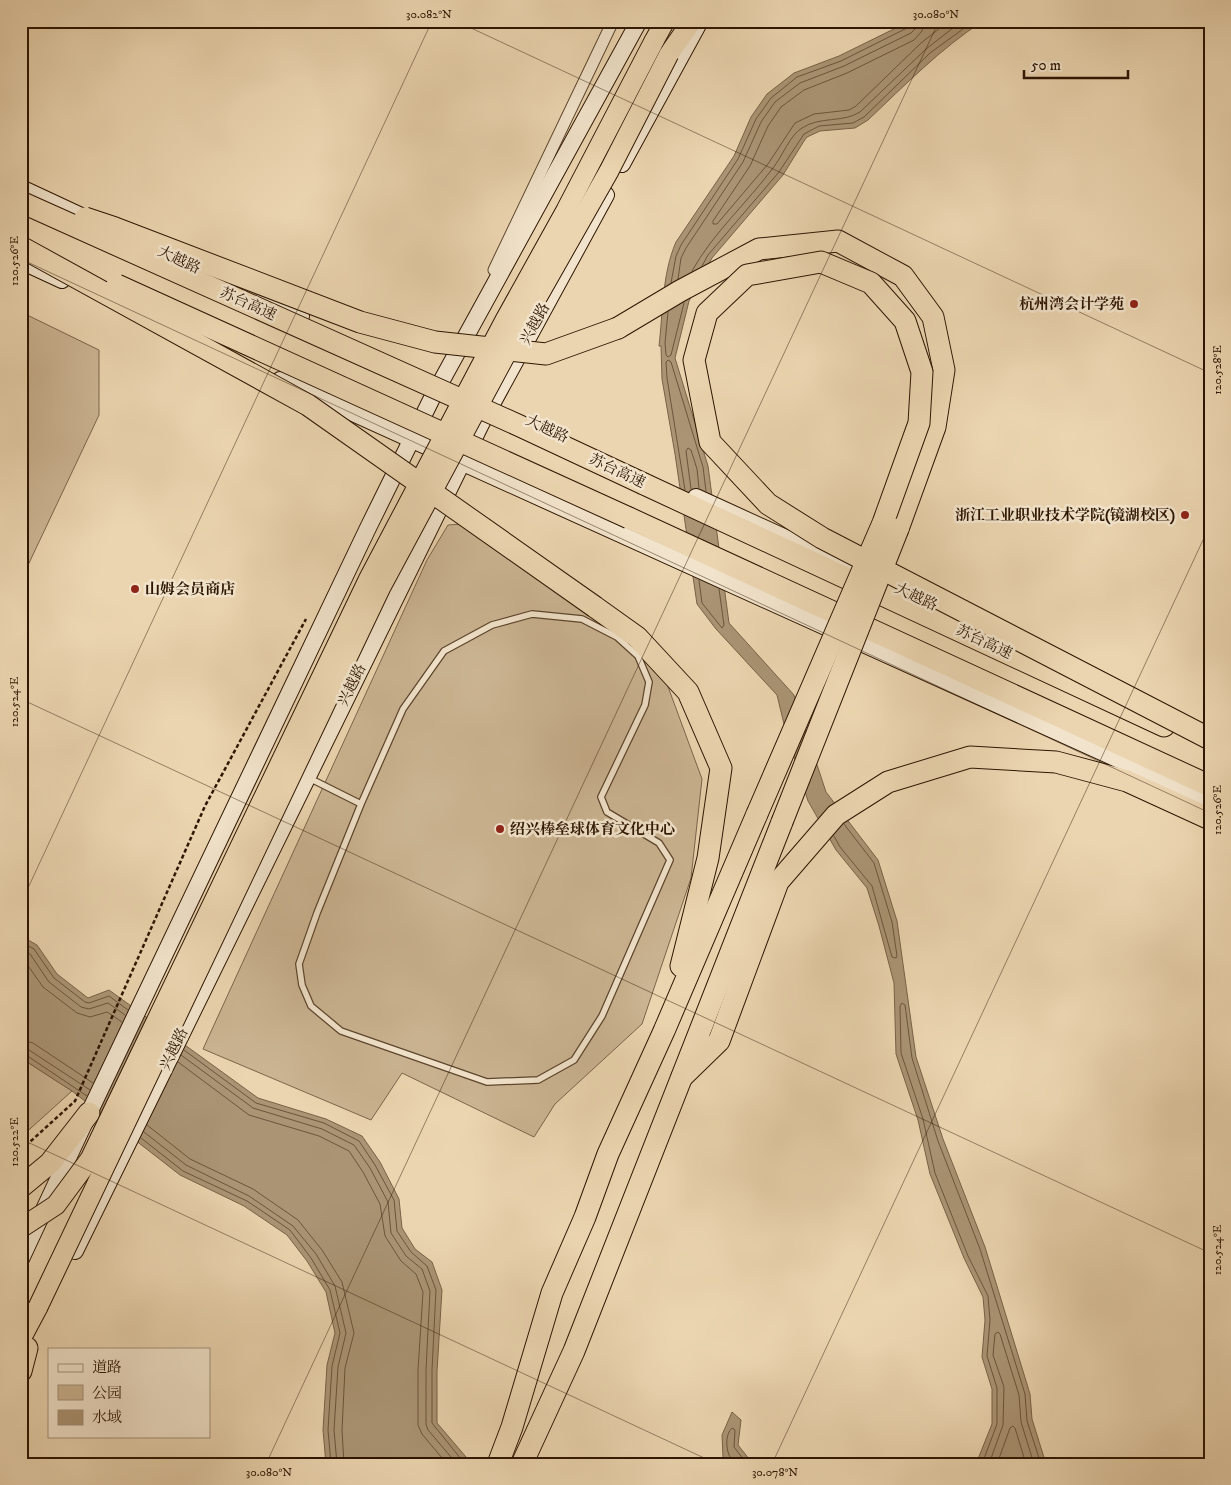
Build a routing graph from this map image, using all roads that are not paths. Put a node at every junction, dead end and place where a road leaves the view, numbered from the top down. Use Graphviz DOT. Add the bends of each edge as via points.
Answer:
graph roads {
  1 [pos="613,21"];
  2 [pos="639,21"];
  3 [pos="664,21"];
  4 [pos="686,21"];
  5 [pos="692,21"];
  6 [pos="700,21"];
  7 [pos="669,54"];
  8 [pos="21,188"];
  9 [pos="21,197"];
  10 [pos="21,202"];
  11 [pos="21,242"];
  12 [pos="21,247"];
  13 [pos="21,261"];
  14 [pos="441,380"];
  15 [pos="492,403"];
  16 [pos="411,439"];
  17 [pos="462,462"];
  18 [pos="1210,732"];
  19 [pos="1210,739"];
  20 [pos="1210,747"];
  21 [pos="307,777"];
  22 [pos="1210,786"];
  23 [pos="1210,801"];
  24 [pos="361,804"];
  25 [pos="1210,819"];
  26 [pos="664,1032"];
  27 [pos="682,1077"];
  28 [pos="82,1107"];
  29 [pos="21,1187"];
  30 [pos="21,1228"];
  31 [pos="21,1259"];
  32 [pos="23,1349"];
  33 [pos="21,1371"];
  34 [pos="498,1464"];
  35 [pos="522,1464"];
  1 -- 14 [label="street"];
  2 -- 14 [label="main road"];
  3 -- 30 [label="highway, bridge" via="368,580 90,1159 56,1205"];
  4 -- 7 [label="highway"];
  5 -- 7 [label="highway"];
  6 -- 15 [label="main road, 兴越路"];
  7 -- 32 [label="highway, bridge" via="609,171 525,318 381,587 38,1307"];
  8 -- 14 [label="main road, 大越路"];
  9 -- 27 [label="highway, bridge" via="115,228 360,322 435,342 546,354 618,328 758,249 838,242 903,276 933,317 944,370 935,427"];
  10 -- 20 [label="highway, 苏台高速, bridge" via="520,426"];
  11 -- 22 [label="highway, bridge" via="506,460"];
  12 -- 26 [label="highway, bridge" via="308,405 637,637 688,692 721,768 708,858"];
  13 -- 16 [label="main road"];
  14 -- 15 [label="main road, 大越路"];
  14 -- 16 [label="main road"];
  15 -- 17 [label="main road, 兴越路"];
  15 -- 18 [label="main road, 大越路"];
  16 -- 17 [label="main road"];
  16 -- 28 [label="main road" via="142,1002"];
  17 -- 21 [label="main road, 兴越路"];
  17 -- 23 [label="main road"];
  19 -- 26 [label="highway, bridge" via="1060,662 981,620 875,566 866,561 822,538 768,504 710,442 694,360 708,313 747,275 821,262 871,283 905,321 922,372 919,424 883,523 867,560 863,569 851,596 789,741 753,823"];
  21 -- 24 [label="lane"];
  21 -- 32 [label="main road, 兴越路"];
  24 -- 24 [label="lane" via="298,964 311,1006 341,1031 487,1082 538,1080 574,1060 602,1016 670,860 659,843 607,812 601,797 645,704 649,682 638,656 617,637 582,619 532,614 492,625 460,642 444,651 403,709"];
  25 -- 27 [label="highway" via="1126,782 1056,762 970,757 888,782 836,816 778,882 719,1041"];
  26 -- 34 [label="highway" via="608,1154 552,1293"];
  27 -- 35 [label="highway" via="574,1351"];
  28 -- 29 [label="highway" via="50,1163"];
  28 -- 31 [label="main road"];
  32 -- 33 [label="highway"];
}
